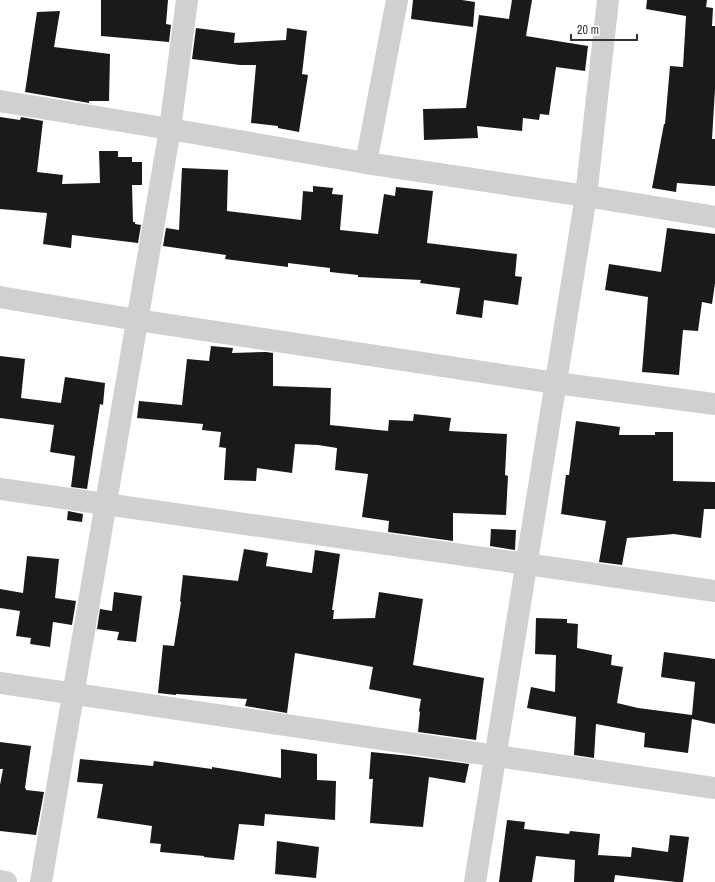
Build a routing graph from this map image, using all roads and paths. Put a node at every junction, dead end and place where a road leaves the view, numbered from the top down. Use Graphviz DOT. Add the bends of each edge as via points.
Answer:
graph roads {
  1 [pos="187,0"];
  2 [pos="396,0"];
  3 [pos="608,0"];
  4 [pos="0,101"];
  5 [pos="170,129"];
  6 [pos="366,163"];
  7 [pos="586,196"];
  8 [pos="715,217"];
  9 [pos="0,297"];
  10 [pos="137,320"];
  11 [pos="556,383"];
  12 [pos="715,404"];
  13 [pos="0,489"];
  14 [pos="106,504"];
  15 [pos="526,564"];
  16 [pos="715,591"];
  17 [pos="0,683"];
  18 [pos="73,694"];
  19 [pos="494,756"];
  20 [pos="715,788"];
  21 [pos="0,881"];
  22 [pos="6,882"];
  23 [pos="41,882"];
  24 [pos="475,882"];
  1 -- 5 [label="street"];
  2 -- 6 [label="street"];
  3 -- 7 [label="street"];
  4 -- 5 [label="street"];
  5 -- 6 [label="street"];
  5 -- 10 [label="street"];
  6 -- 7 [label="street"];
  7 -- 8 [label="street"];
  7 -- 11 [label="street"];
  9 -- 10 [label="street"];
  10 -- 11 [label="street"];
  10 -- 14 [label="street"];
  11 -- 12 [label="street"];
  11 -- 15 [label="street"];
  13 -- 14 [label="street"];
  14 -- 15 [label="street"];
  14 -- 18 [label="street"];
  15 -- 16 [label="street"];
  15 -- 19 [label="street"];
  17 -- 18 [label="street"];
  18 -- 19 [label="street"];
  18 -- 23 [label="street"];
  19 -- 20 [label="street"];
  19 -- 24 [label="street"];
  21 -- 22 [label="street"];
}
